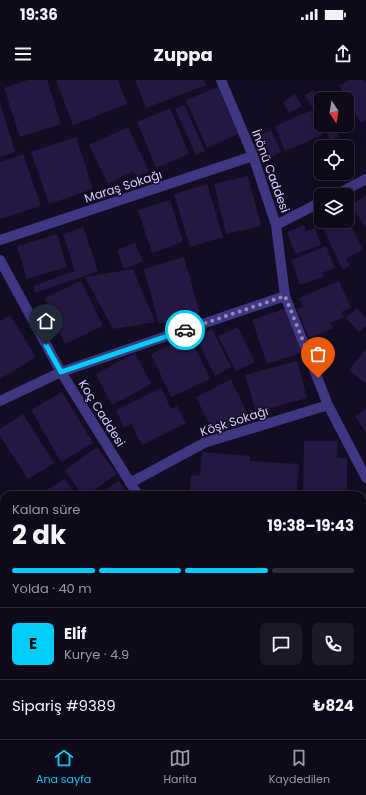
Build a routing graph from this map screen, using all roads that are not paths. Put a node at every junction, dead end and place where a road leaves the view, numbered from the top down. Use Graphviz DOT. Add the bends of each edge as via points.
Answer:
graph roads {
  1 [pos="221,80"];
  2 [pos="253,156"];
  3 [pos="366,179"];
  4 [pos="349,188"];
  5 [pos="314,206"];
  6 [pos="276,225"];
  7 [pos="0,240"];
  8 [pos="0,260"];
  9 [pos="285,296"];
  10 [pos="61,372"];
  11 [pos="0,401"];
  12 [pos="328,405"];
  13 [pos="366,478"];
  14 [pos="130,483"];
  15 [pos="135,491"];
  1 -- 2 [label="street, İnönü Caddesi"];
  2 -- 6 [label="street, İnönü Caddesi"];
  2 -- 7 [label="street, Maraş Sokağı"];
  3 -- 4 [label="street"];
  5 -- 6 [label="street, İnönü Caddesi"];
  6 -- 9 [label="street"];
  8 -- 10 [label="street, Koç Caddesi"];
  9 -- 10 [label="street"];
  9 -- 12 [label="street"];
  10 -- 11 [label="street"];
  10 -- 14 [label="street, Koç Caddesi"];
  12 -- 13 [label="street"];
  12 -- 14 [label="street, Köşk Sokağı" via="204,443"];
  14 -- 15 [label="street, Koç Caddesi"];
}
